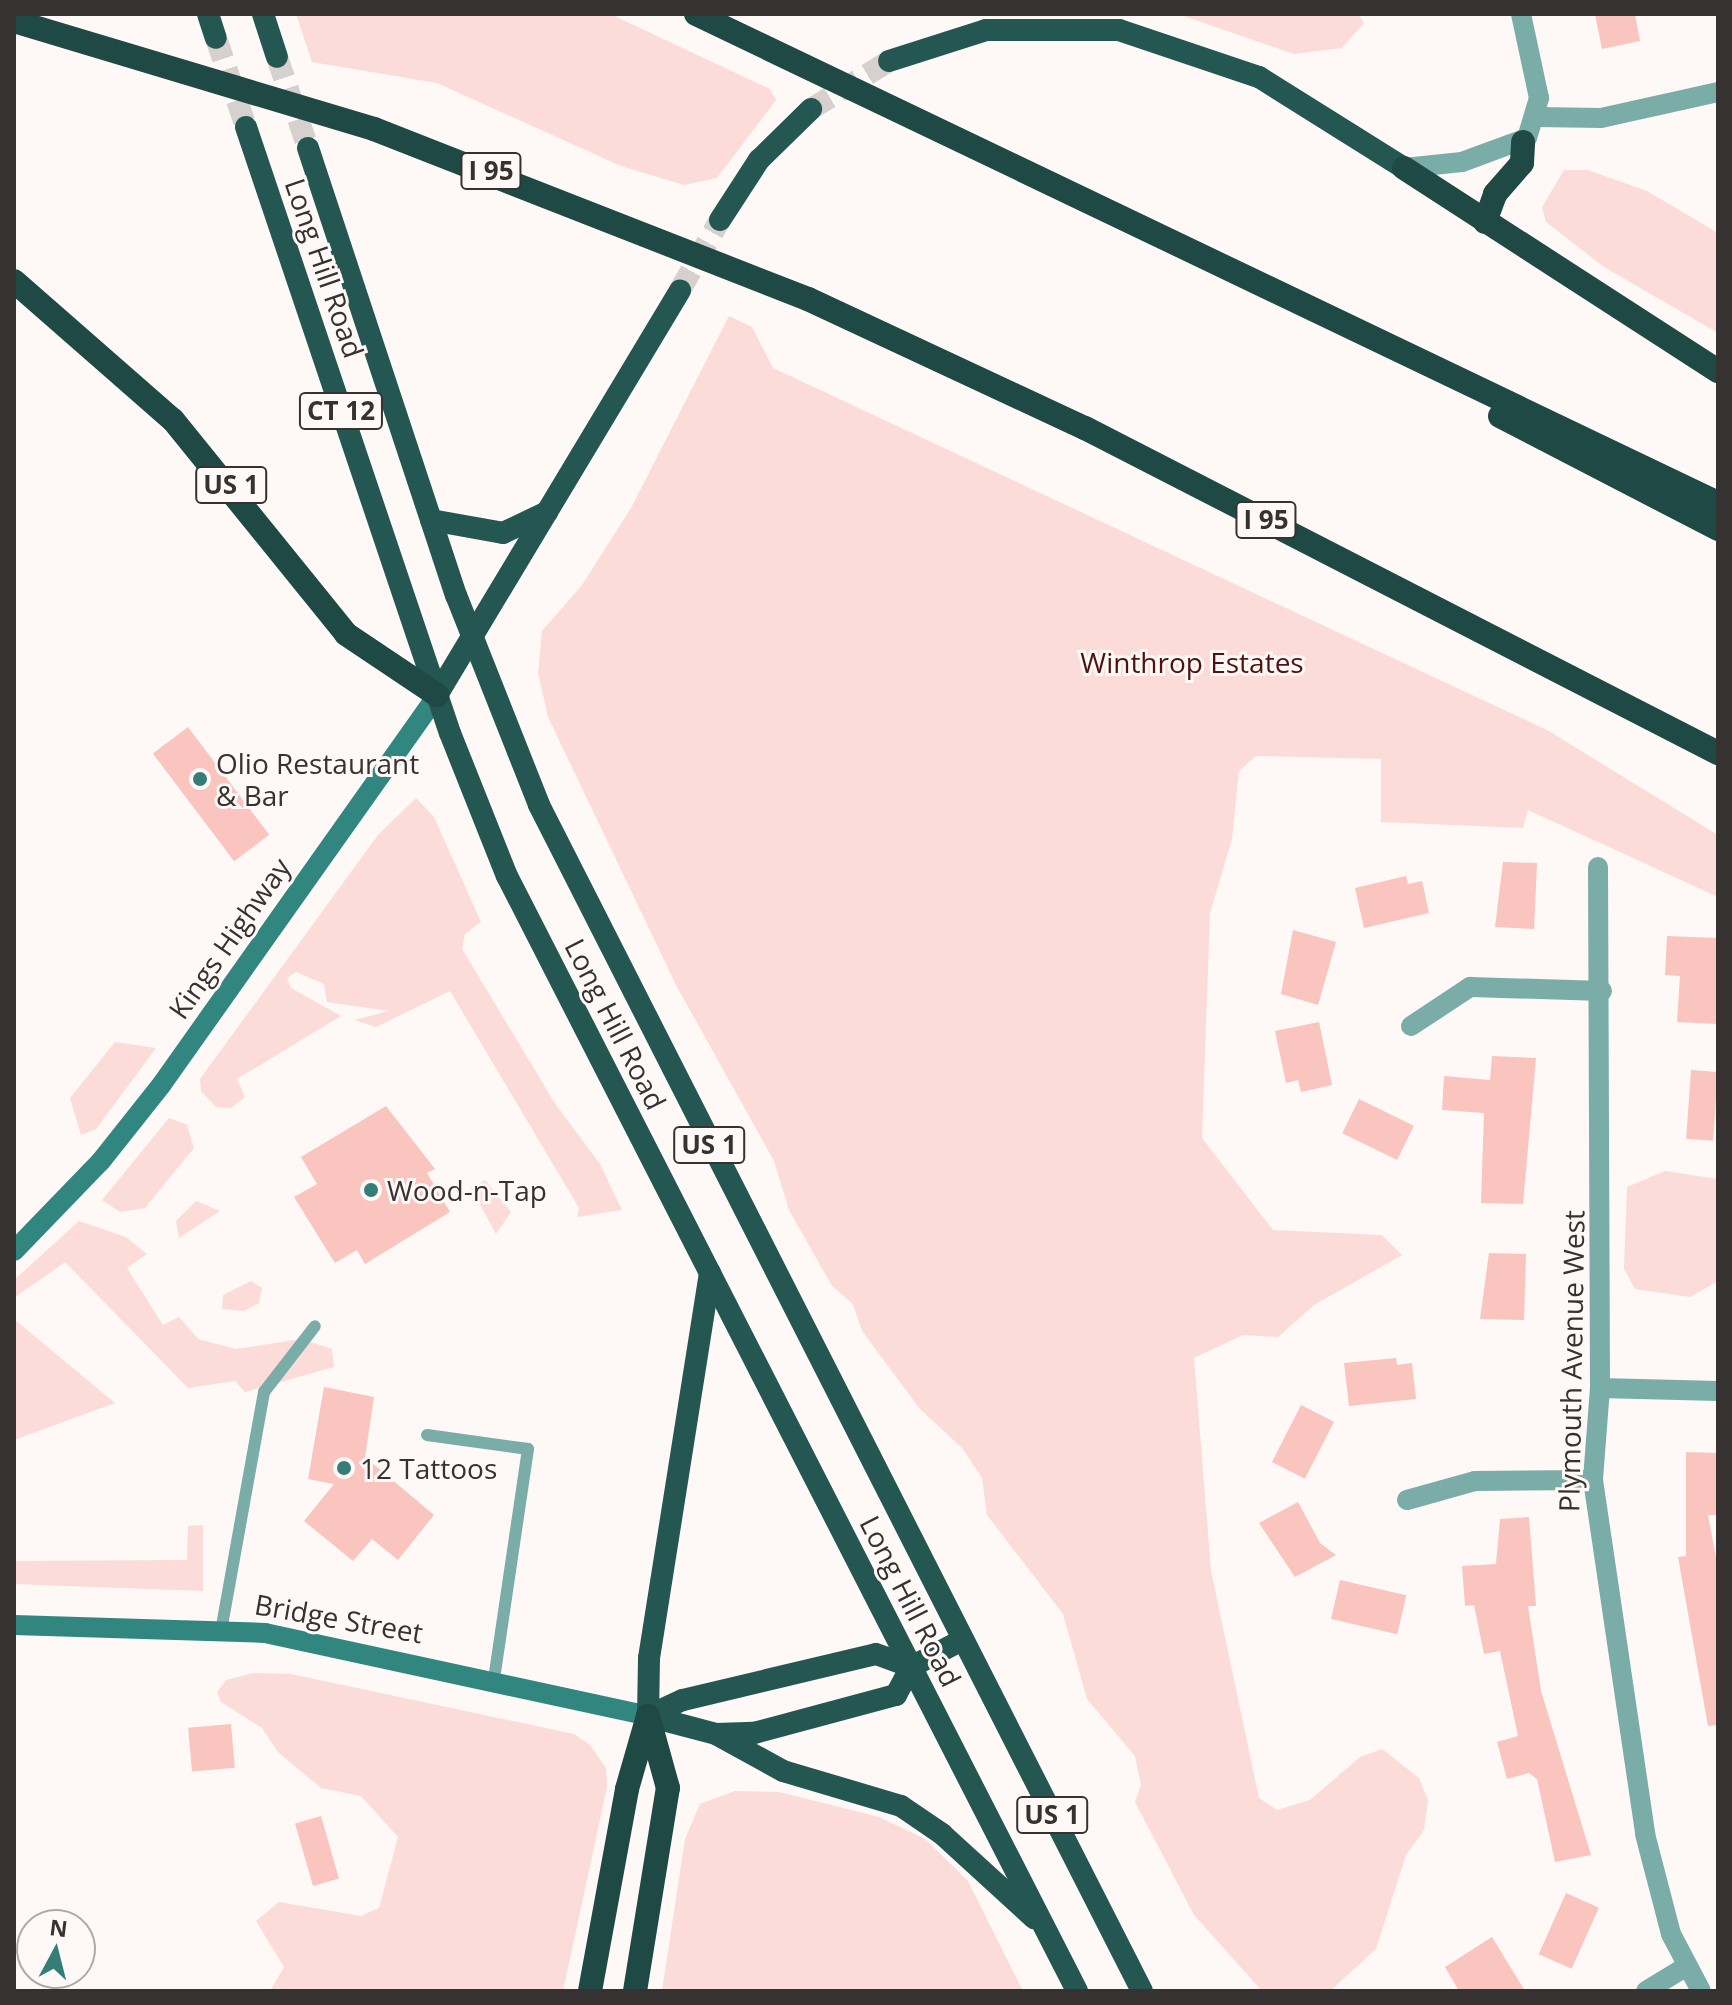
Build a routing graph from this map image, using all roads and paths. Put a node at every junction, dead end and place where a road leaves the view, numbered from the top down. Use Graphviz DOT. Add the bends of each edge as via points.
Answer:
graph roads {
  1 [pos="208,14"];
  2 [pos="263,14"];
  3 [pos="696,14"];
  4 [pos="1521,14"];
  5 [pos="14,21"];
  6 [pos="216,38"];
  7 [pos="277,57"];
  8 [pos="889,61"];
  9 [pos="1718,92"];
  10 [pos="811,109"];
  11 [pos="1537,117"];
  12 [pos="246,127"];
  13 [pos="1523,142"];
  14 [pos="308,148"];
  15 [pos="1404,168"];
  16 [pos="720,220"];
  17 [pos="1485,222"];
  18 [pos="1174,243"];
  19 [pos="14,281"];
  20 [pos="680,290"];
  21 [pos="1718,371"];
  22 [pos="564,493"];
  23 [pos="1718,503"];
  24 [pos="431,520"];
  25 [pos="1718,529"];
  26 [pos="473,643"];
  27 [pos="437,695"];
  28 [pos="1718,753"];
  29 [pos="1598,867"];
  30 [pos="1602,991"];
  31 [pos="1411,1026"];
  32 [pos="14,1251"];
  33 [pos="710,1273"];
  34 [pos="315,1326"];
  35 [pos="1600,1388"];
  36 [pos="1718,1391"];
  37 [pos="427,1435"];
  38 [pos="1593,1480"];
  39 [pos="1407,1500"];
  40 [pos="14,1625"];
  41 [pos="221,1631"];
  42 [pos="962,1640"];
  43 [pos="911,1667"];
  44 [pos="494,1678"];
  45 [pos="648,1716"];
  46 [pos="716,1734"];
  47 [pos="1046,1930"];
  48 [pos="1687,1966"];
  49 [pos="1699,1989"];
  50 [pos="590,1991"];
  51 [pos="635,1991"];
  52 [pos="1077,1991"];
  53 [pos="1142,1991"];
  54 [pos="1646,1991"];
  1 -- 6 [label="highway"];
  2 -- 7 [label="highway"];
  3 -- 18 [label="highway"];
  4 -- 11 [label="street"];
  5 -- 28 [label="highway, I 95" via="374,129 606,214 808,299 1085,428"];
  8 -- 15 [label="highway" via="945,39 1001,29 1131,33 1259,77"];
  9 -- 11 [label="street" via="1601,118"];
  10 -- 16 [label="highway" via="759,160"];
  11 -- 13 [label="street"];
  12 -- 27 [label="highway, Long Hill Road / CT 12"];
  13 -- 15 [label="street" via="1508,141 1462,162"];
  13 -- 17 [label="highway" via="1522,163 1495,194"];
  14 -- 24 [label="highway, Long Hill Road / US 1"];
  15 -- 17 [label="highway"];
  17 -- 21 [label="highway"];
  18 -- 23 [label="highway"];
  18 -- 25 [label="highway"];
  19 -- 27 [label="highway, US 1" via="173,420 346,634"];
  20 -- 22 [label="highway"];
  22 -- 24 [label="highway" via="541,518 511,532"];
  22 -- 26 [label="highway, Kings Highway"];
  24 -- 26 [label="highway, Long Hill Road / US 1"];
  26 -- 27 [label="highway, Kings Highway"];
  26 -- 42 [label="highway, Long Hill Road / US 1" via="604,941"];
  27 -- 32 [label="main road, Kings Highway" via="162,1084 101,1161"];
  27 -- 33 [label="highway, Long Hill Road / US 1" via="518,900"];
  29 -- 30 [label="street, Plymouth Avenue West"];
  30 -- 31 [label="street" via="1470,987"];
  30 -- 35 [label="street, Plymouth Avenue West"];
  33 -- 43 [label="highway, Long Hill Road / US 1"];
  33 -- 45 [label="highway" via="649,1658"];
  34 -- 41 [label="lane" via="264,1392"];
  35 -- 36 [label="street"];
  35 -- 38 [label="street, Plymouth Avenue West"];
  37 -- 44 [label="lane" via="528,1449"];
  38 -- 39 [label="street" via="1475,1481"];
  38 -- 48 [label="street, Plymouth Avenue West" via="1645,1834"];
  40 -- 41 [label="main road, Bridge Street"];
  41 -- 44 [label="main road, Bridge Street"];
  42 -- 43 [label="highway, Bridge Street"];
  42 -- 53 [label="highway, Long Hill Road / US 1"];
  43 -- 45 [label="highway" via="876,1654 683,1700"];
  43 -- 46 [label="highway, Bridge Street" via="896,1695 754,1733"];
  43 -- 47 [label="highway, Long Hill Road / US 1"];
  44 -- 45 [label="main road, Bridge Street"];
  45 -- 46 [label="highway, Bridge Street"];
  45 -- 50 [label="highway" via="627,1789"];
  45 -- 51 [label="highway" via="668,1788"];
  46 -- 47 [label="highway" via="783,1771 901,1806 942,1834"];
  47 -- 52 [label="highway, Long Hill Road / US 1"];
  48 -- 49 [label="street, Plymouth Avenue West"];
  48 -- 54 [label="street"];
}
